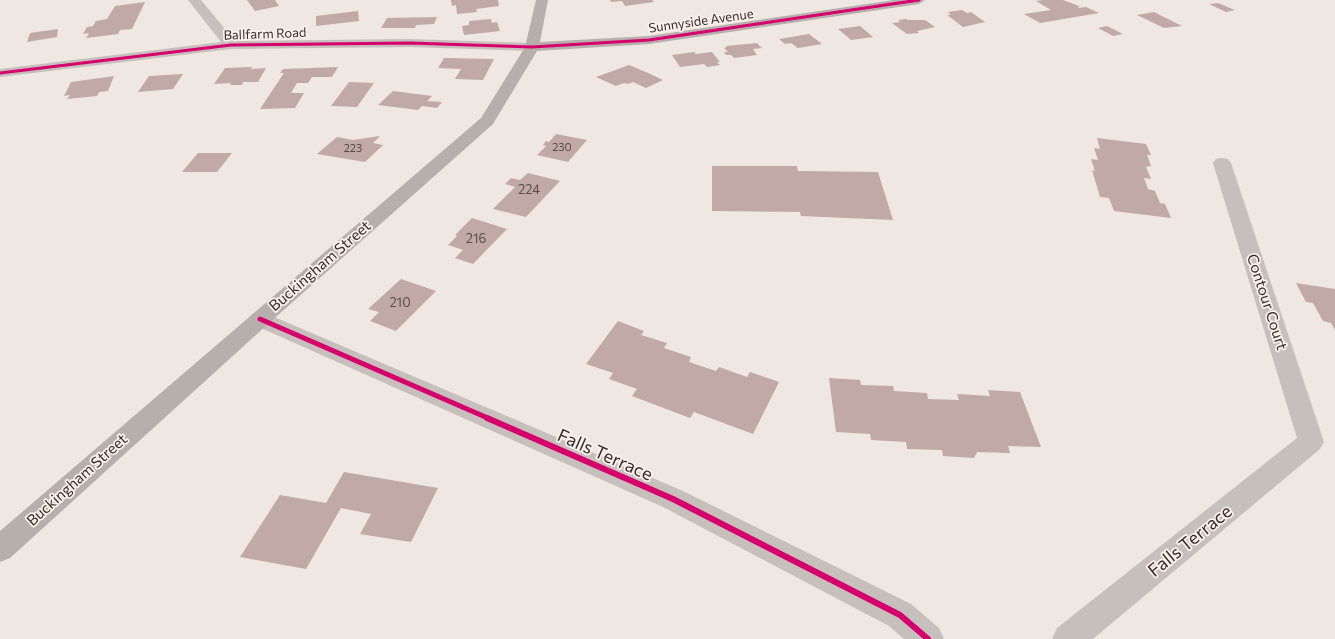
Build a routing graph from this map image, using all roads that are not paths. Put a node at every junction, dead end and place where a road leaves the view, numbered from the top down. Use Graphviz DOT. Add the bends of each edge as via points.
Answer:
graph roads {
  1 [pos="194,0"];
  2 [pos="542,0"];
  3 [pos="919,0"];
  4 [pos="231,45"];
  5 [pos="532,47"];
  6 [pos="0,72"];
  7 [pos="1222,163"];
  8 [pos="260,319"];
  9 [pos="1311,442"];
  10 [pos="0,549"];
  11 [pos="928,639"];
  12 [pos="1068,639"];
  1 -- 4 [label="street"];
  2 -- 5 [label="main road, Buckingham Street"];
  3 -- 5 [label="main road, Sunnyside Avenue" via="649,40"];
  4 -- 5 [label="street, Ballfarm Road" via="410,43"];
  4 -- 6 [label="street, Ballfarm Road"];
  5 -- 8 [label="main road, Buckingham Street" via="487,121"];
  7 -- 9 [label="street, Contour Court"];
  8 -- 10 [label="main road, Buckingham Street"];
  8 -- 11 [label="street, Falls Terrace" via="673,499 900,615"];
  9 -- 12 [label="street, Falls Terrace"];
}
